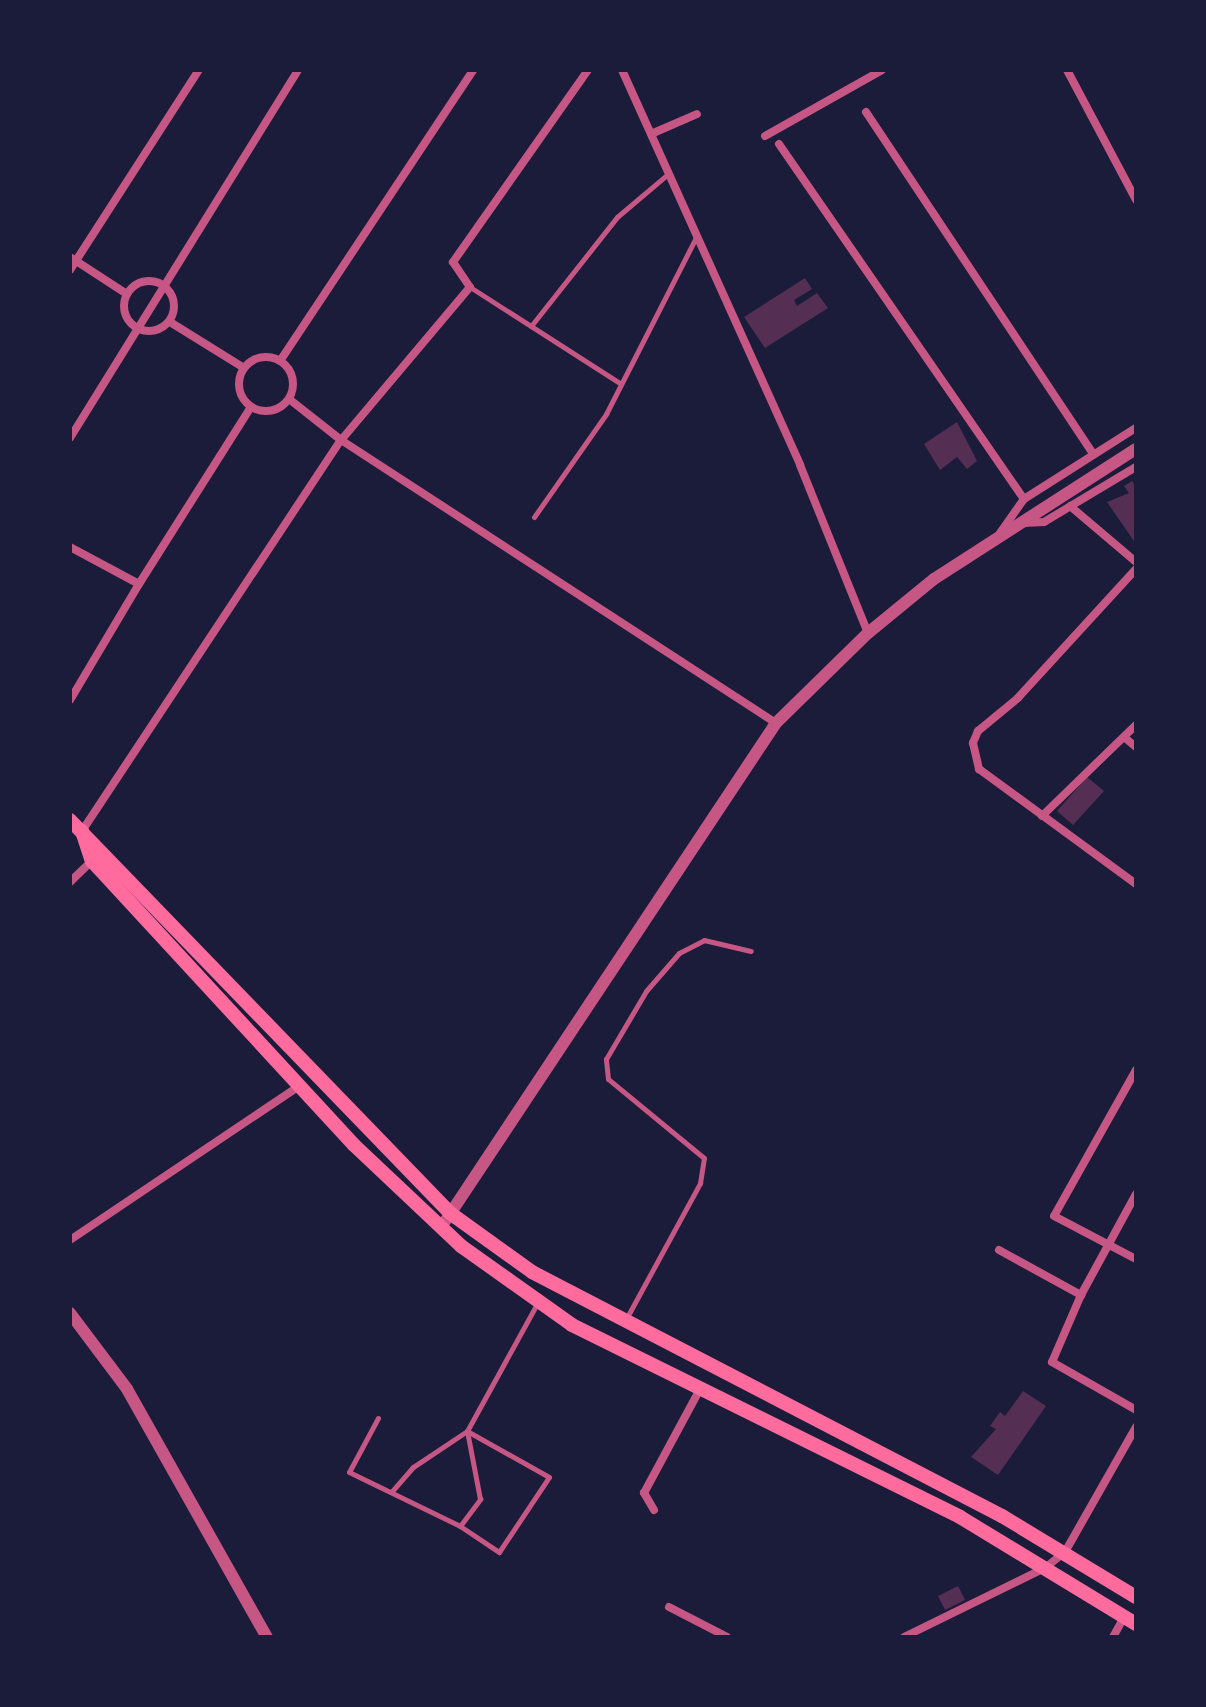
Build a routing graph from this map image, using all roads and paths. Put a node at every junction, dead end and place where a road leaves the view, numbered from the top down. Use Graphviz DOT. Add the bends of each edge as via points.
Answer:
graph roads {
  1 [pos="199,70"];
  2 [pos="298,70"];
  3 [pos="473,70"];
  4 [pos="588,70"];
  5 [pos="622,70"];
  6 [pos="882,70"];
  7 [pos="1067,70"];
  8 [pos="866,112"];
  9 [pos="697,114"];
  10 [pos="651,134"];
  11 [pos="765,136"];
  12 [pos="779,144"];
  13 [pos="669,173"];
  14 [pos="1136,200"];
  15 [pos="697,236"];
  16 [pos="73,259"];
  17 [pos="70,270"];
  18 [pos="164,286"];
  19 [pos="470,287"];
  20 [pos="127,294"];
  21 [pos="170,322"];
  22 [pos="531,326"];
  23 [pos="138,329"];
  24 [pos="280,361"];
  25 [pos="244,368"];
  26 [pos="621,384"];
  27 [pos="289,399"];
  28 [pos="251,407"];
  29 [pos="70,417"];
  30 [pos="79,424"];
  31 [pos="1136,428"];
  32 [pos="70,438"];
  33 [pos="341,440"];
  34 [pos="1136,449"];
  35 [pos="1093,454"];
  36 [pos="1136,467"];
  37 [pos="1024,499"];
  38 [pos="1070,506"];
  39 [pos="534,517"];
  40 [pos="1013,524"];
  41 [pos="1000,533"];
  42 [pos="70,547"];
  43 [pos="1136,562"];
  44 [pos="1136,569"];
  45 [pos="139,584"];
  46 [pos="868,633"];
  47 [pos="70,700"];
  48 [pos="776,723"];
  49 [pos="1136,725"];
  50 [pos="1124,737"];
  51 [pos="1136,747"];
  52 [pos="1042,816"];
  53 [pos="70,820"];
  54 [pos="82,831"];
  55 [pos="92,861"];
  56 [pos="70,882"];
  57 [pos="1136,884"];
  58 [pos="751,951"];
  59 [pos="1136,1070"];
  60 [pos="299,1086"];
  61 [pos="1136,1194"];
  62 [pos="450,1213"];
  63 [pos="440,1229"];
  64 [pos="70,1240"];
  65 [pos="1111,1246"];
  66 [pos="999,1250"];
  67 [pos="1136,1259"];
  68 [pos="1081,1295"];
  69 [pos="539,1301"];
  70 [pos="70,1313"];
  71 [pos="625,1320"];
  72 [pos="700,1389"];
  73 [pos="1136,1410"];
  74 [pos="378,1418"];
  75 [pos="1136,1427"];
  76 [pos="467,1431"];
  77 [pos="392,1491"];
  78 [pos="654,1510"];
  79 [pos="460,1526"];
  80 [pos="1065,1552"];
  81 [pos="1045,1568"];
  82 [pos="1136,1597"];
  83 [pos="669,1607"];
  84 [pos="1130,1621"];
  85 [pos="267,1637"];
  86 [pos="727,1637"];
  87 [pos="904,1637"];
  88 [pos="1113,1637"];
  1 -- 16 [label="street"];
  2 -- 18 [label="street"];
  3 -- 24 [label="street"];
  4 -- 19 [label="street" via="453,262"];
  5 -- 10 [label="street"];
  6 -- 11 [label="street"];
  7 -- 14 [label="street"];
  8 -- 35 [label="street"];
  9 -- 10 [label="street"];
  10 -- 13 [label="street"];
  12 -- 37 [label="street"];
  13 -- 15 [label="street"];
  13 -- 22 [label="lane" via="617,217"];
  15 -- 26 [label="lane"];
  15 -- 46 [label="street"];
  16 -- 17 [label="street"];
  16 -- 20 [label="street"];
  18 -- 20 [label="street" via="142,282"];
  18 -- 21 [label="street" via="174,299"];
  18 -- 23 [label="street"];
  19 -- 22 [label="lane"];
  19 -- 33 [label="street"];
  20 -- 23 [label="street" via="125,314"];
  21 -- 23 [label="street" via="157,331"];
  21 -- 25 [label="street"];
  22 -- 26 [label="lane"];
  23 -- 30 [label="street"];
  24 -- 25 [label="street" via="260,357"];
  24 -- 27 [label="street" via="293,378"];
  25 -- 28 [label="street" via="239,390"];
  26 -- 39 [label="lane"];
  27 -- 28 [label="street" via="271,411"];
  27 -- 33 [label="street"];
  28 -- 45 [label="street"];
  29 -- 30 [label="street"];
  30 -- 32 [label="street"];
  31 -- 35 [label="street"];
  33 -- 48 [label="street"];
  33 -- 54 [label="street"];
  34 -- 40 [label="street"];
  35 -- 37 [label="street"];
  36 -- 38 [label="street"];
  37 -- 41 [label="street"];
  38 -- 40 [label="street" via="1044,522"];
  38 -- 43 [label="street"];
  40 -- 41 [label="street"];
  41 -- 46 [label="street"];
  42 -- 45 [label="street"];
  44 -- 52 [label="street" via="1018,698 978,731 973,743 979,769"];
  45 -- 47 [label="street"];
  46 -- 48 [label="street"];
  48 -- 62 [label="street"];
  49 -- 50 [label="street"];
  50 -- 51 [label="street"];
  50 -- 52 [label="street"];
  52 -- 57 [label="street"];
  53 -- 54 [label="main road"];
  54 -- 55 [label="main road"];
  54 -- 62 [label="main road"];
  55 -- 56 [label="street"];
  55 -- 60 [label="main road"];
  58 -- 71 [label="lane" via="704,940 679,953 646,991 606,1059 608,1079 704,1158 700,1183"];
  59 -- 65 [label="street" via="1054,1216"];
  60 -- 63 [label="main road"];
  60 -- 64 [label="street"];
  61 -- 65 [label="street"];
  62 -- 63 [label="street"];
  62 -- 71 [label="main road" via="532,1272"];
  63 -- 69 [label="main road"];
  65 -- 67 [label="street"];
  65 -- 68 [label="street"];
  66 -- 68 [label="street"];
  68 -- 73 [label="street" via="1052,1362"];
  69 -- 72 [label="main road" via="572,1325"];
  69 -- 76 [label="lane"];
  70 -- 85 [label="street" via="127,1389"];
  71 -- 80 [label="main road"];
  72 -- 78 [label="street" via="644,1493"];
  72 -- 81 [label="main road" via="960,1517"];
  74 -- 77 [label="lane" via="349,1472"];
  75 -- 80 [label="street"];
  76 -- 77 [label="lane" via="413,1467"];
  76 -- 79 [label="lane" via="480,1499"];
  76 -- 79 [label="lane" via="549,1477 499,1552"];
  77 -- 79 [label="lane"];
  80 -- 81 [label="street"];
  80 -- 82 [label="main road"];
  81 -- 84 [label="main road"];
  81 -- 87 [label="street"];
  83 -- 86 [label="street"];
  84 -- 88 [label="street"];
}
